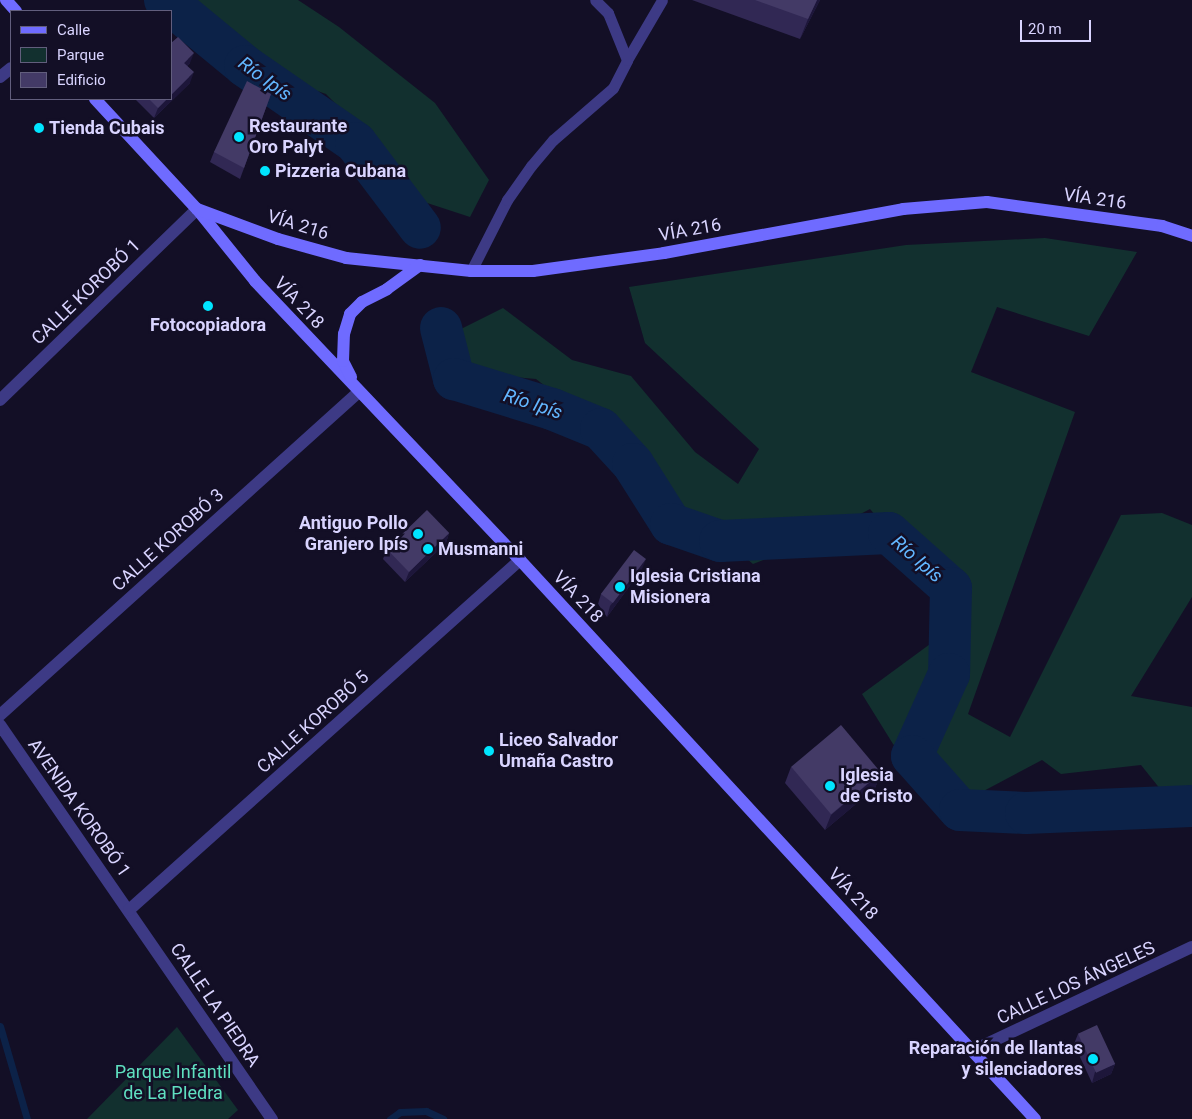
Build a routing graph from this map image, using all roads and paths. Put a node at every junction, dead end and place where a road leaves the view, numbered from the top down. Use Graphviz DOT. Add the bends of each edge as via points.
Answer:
graph roads {
  1 [pos="6,0"];
  2 [pos="595,0"];
  3 [pos="662,0"];
  4 [pos="15,10"];
  5 [pos="627,60"];
  6 [pos="10,69"];
  7 [pos="0,78"];
  8 [pos="96,100"];
  9 [pos="197,209"];
  10 [pos="1192,236"];
  11 [pos="420,264"];
  12 [pos="471,271"];
  13 [pos="359,392"];
  14 [pos="0,400"];
  15 [pos="520,560"];
  16 [pos="0,715"];
  17 [pos="0,725"];
  18 [pos="129,910"];
  19 [pos="1192,946"];
  20 [pos="974,1050"];
  21 [pos="272,1119"];
  22 [pos="1034,1119"];
  1 -- 4 [label="main road"];
  2 -- 5 [label="lane" via="608,13"];
  3 -- 5 [label="lane"];
  5 -- 12 [label="lane" via="613,88 554,140 531,166 507,200"];
  6 -- 7 [label="street"];
  8 -- 9 [label="main road, VÍA 218"];
  9 -- 11 [label="main road, VÍA 216" via="346,258"];
  9 -- 13 [label="main road, VÍA 218" via="255,281"];
  9 -- 14 [label="street, CALLE KOROBÓ 1"];
  10 -- 12 [label="main road, VÍA 216" via="1162,226 987,202 903,208 664,253 552,268"];
  11 -- 12 [label="main road, VÍA 216"];
  11 -- 13 [label="main road" via="362,302 350,314 344,334 343,361"];
  13 -- 15 [label="main road, VÍA 218"];
  13 -- 16 [label="street, CALLE KOROBÓ 3"];
  15 -- 18 [label="street, CALLE KOROBÓ 5"];
  15 -- 20 [label="main road, VÍA 218"];
  17 -- 18 [label="street, AVENIDA KOROBÓ 1"];
  18 -- 21 [label="street, CALLE LA PIEDRA"];
  19 -- 20 [label="street, CALLE LOS ÁNGELES"];
  20 -- 22 [label="main road, VÍA 218"];
}
